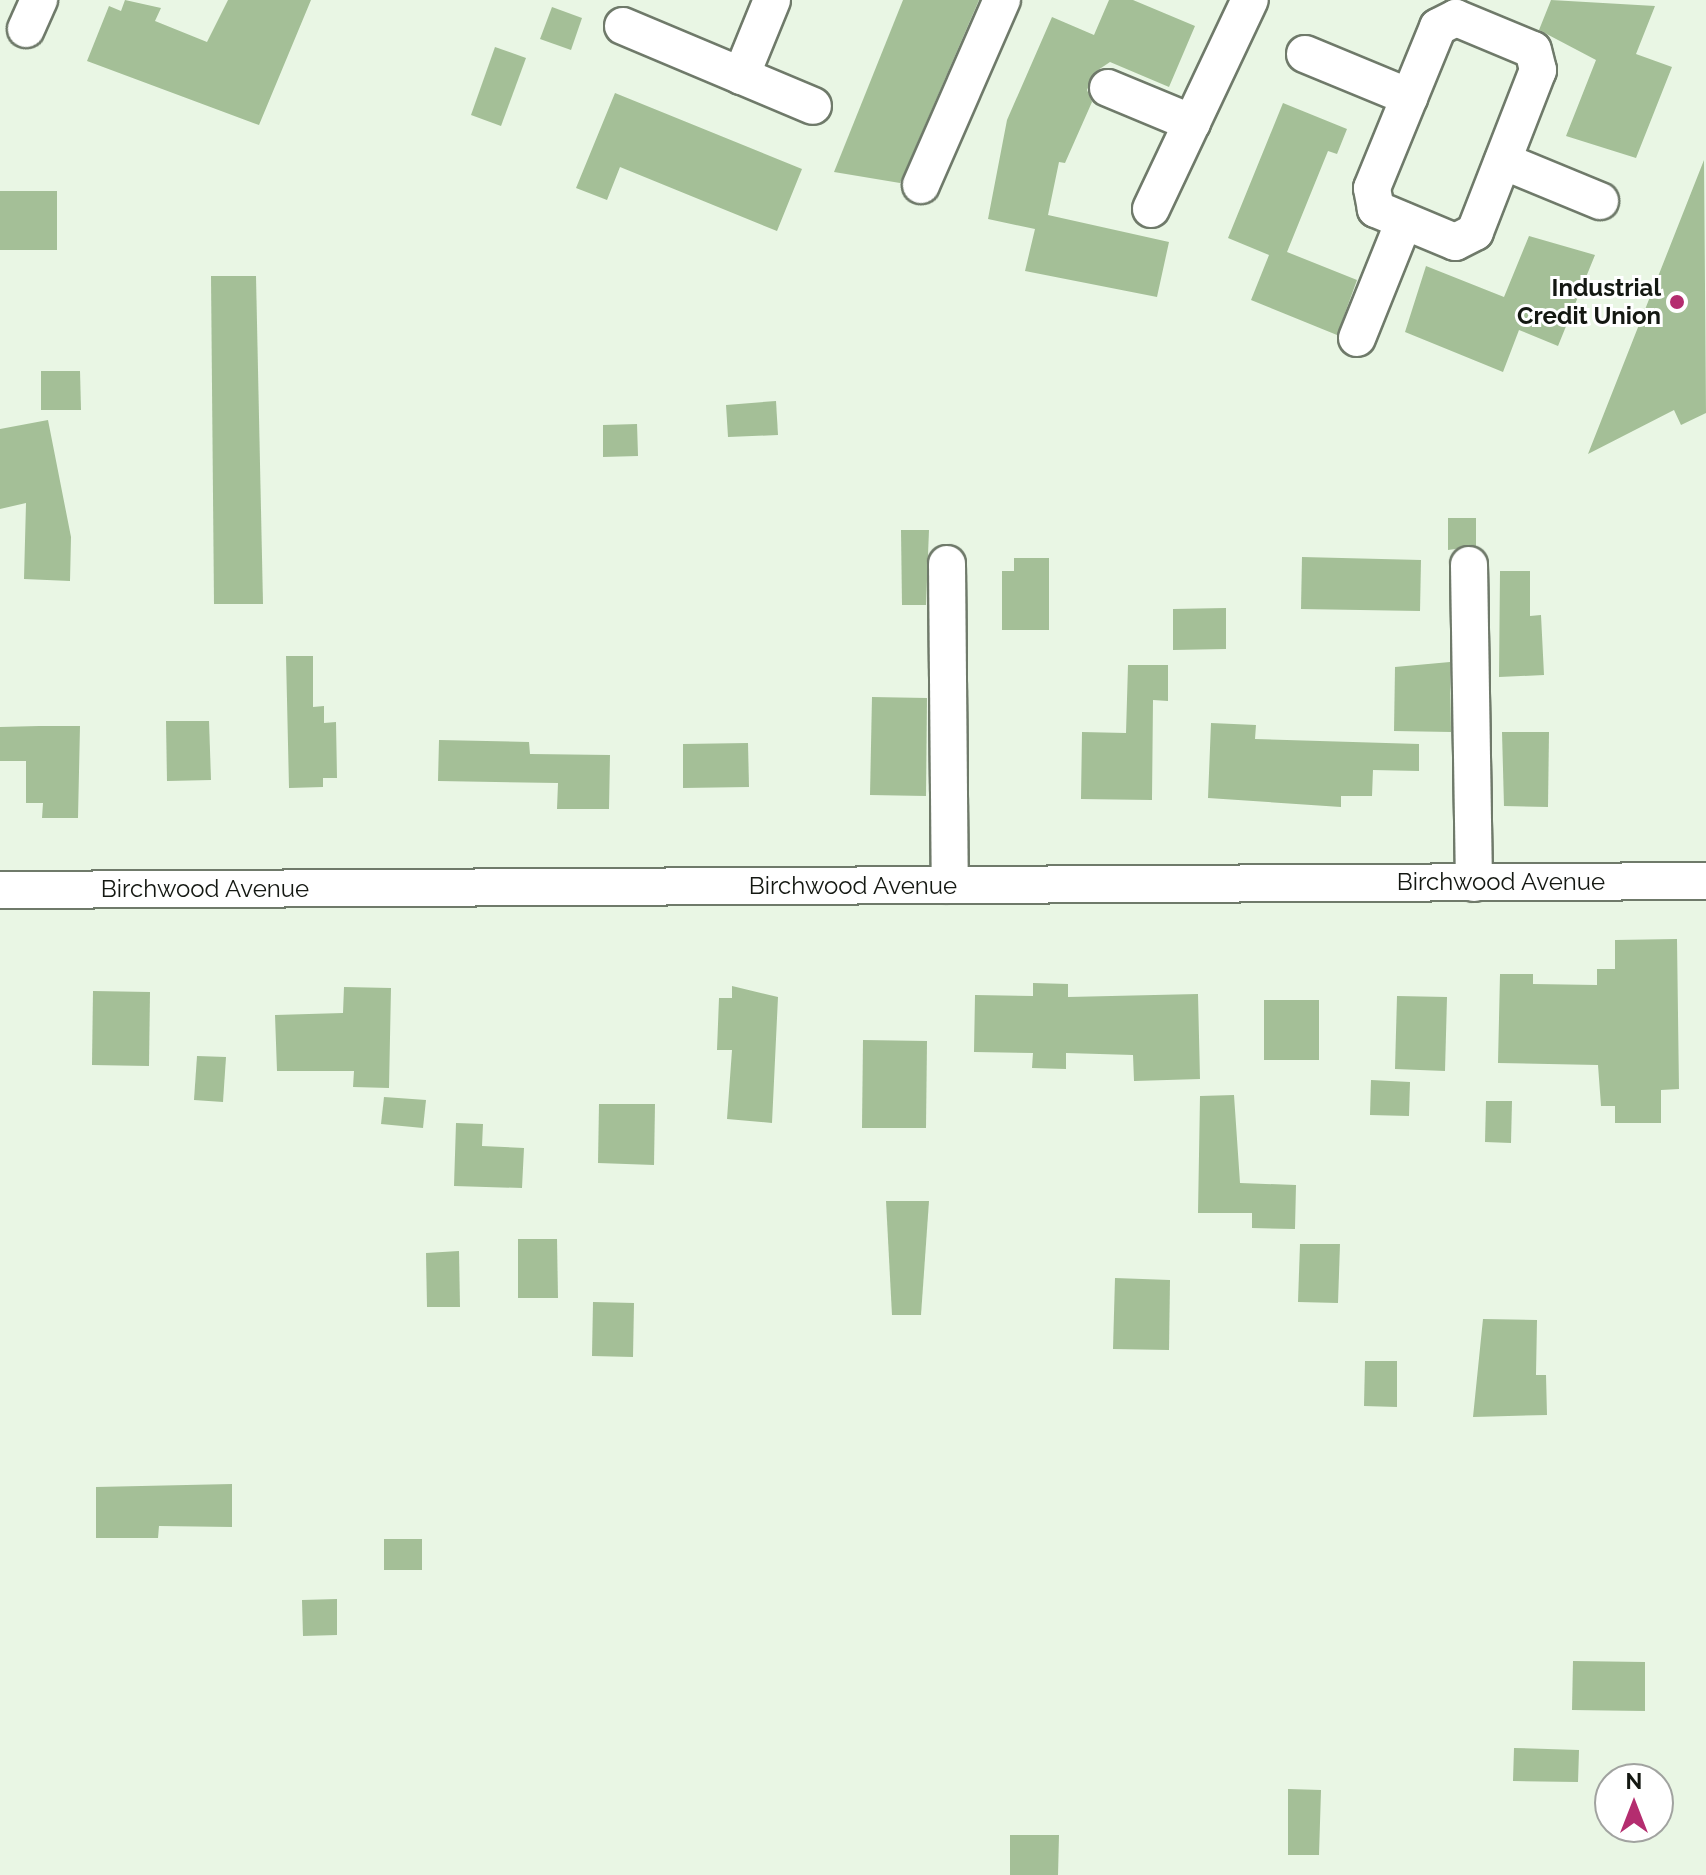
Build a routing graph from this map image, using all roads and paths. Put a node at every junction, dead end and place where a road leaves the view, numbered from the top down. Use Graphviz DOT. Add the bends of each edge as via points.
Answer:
graph roads {
  1 [pos="772,0"];
  2 [pos="1002,0"];
  3 [pos="1250,0"];
  4 [pos="1494,15"];
  5 [pos="623,26"];
  6 [pos="1305,54"];
  7 [pos="741,76"];
  8 [pos="1108,88"];
  9 [pos="1409,97"];
  10 [pos="813,106"];
  11 [pos="1192,123"];
  12 [pos="1503,161"];
  13 [pos="921,185"];
  14 [pos="1600,201"];
  15 [pos="1151,209"];
  16 [pos="1404,221"];
  17 [pos="1357,338"];
  18 [pos="947,564"];
  19 [pos="1469,565"];
  20 [pos="1706,881"];
  21 [pos="1474,883"];
  22 [pos="950,885"];
  23 [pos="0,890"];
  1 -- 7 [label="street"];
  2 -- 13 [label="street"];
  3 -- 11 [label="street"];
  4 -- 9 [label="street" via="1456,18 1438,27"];
  4 -- 12 [label="street" via="1533,50 1538,70"];
  5 -- 7 [label="street"];
  6 -- 9 [label="street"];
  7 -- 10 [label="street"];
  8 -- 11 [label="street"];
  9 -- 16 [label="street" via="1372,188 1376,209"];
  11 -- 15 [label="street"];
  12 -- 14 [label="street"];
  12 -- 16 [label="street" via="1475,232 1455,242"];
  16 -- 17 [label="street"];
  18 -- 22 [label="street"];
  19 -- 21 [label="street"];
  20 -- 21 [label="street, Birchwood Avenue"];
  21 -- 22 [label="street, Birchwood Avenue"];
  22 -- 23 [label="street, Birchwood Avenue"];
}
